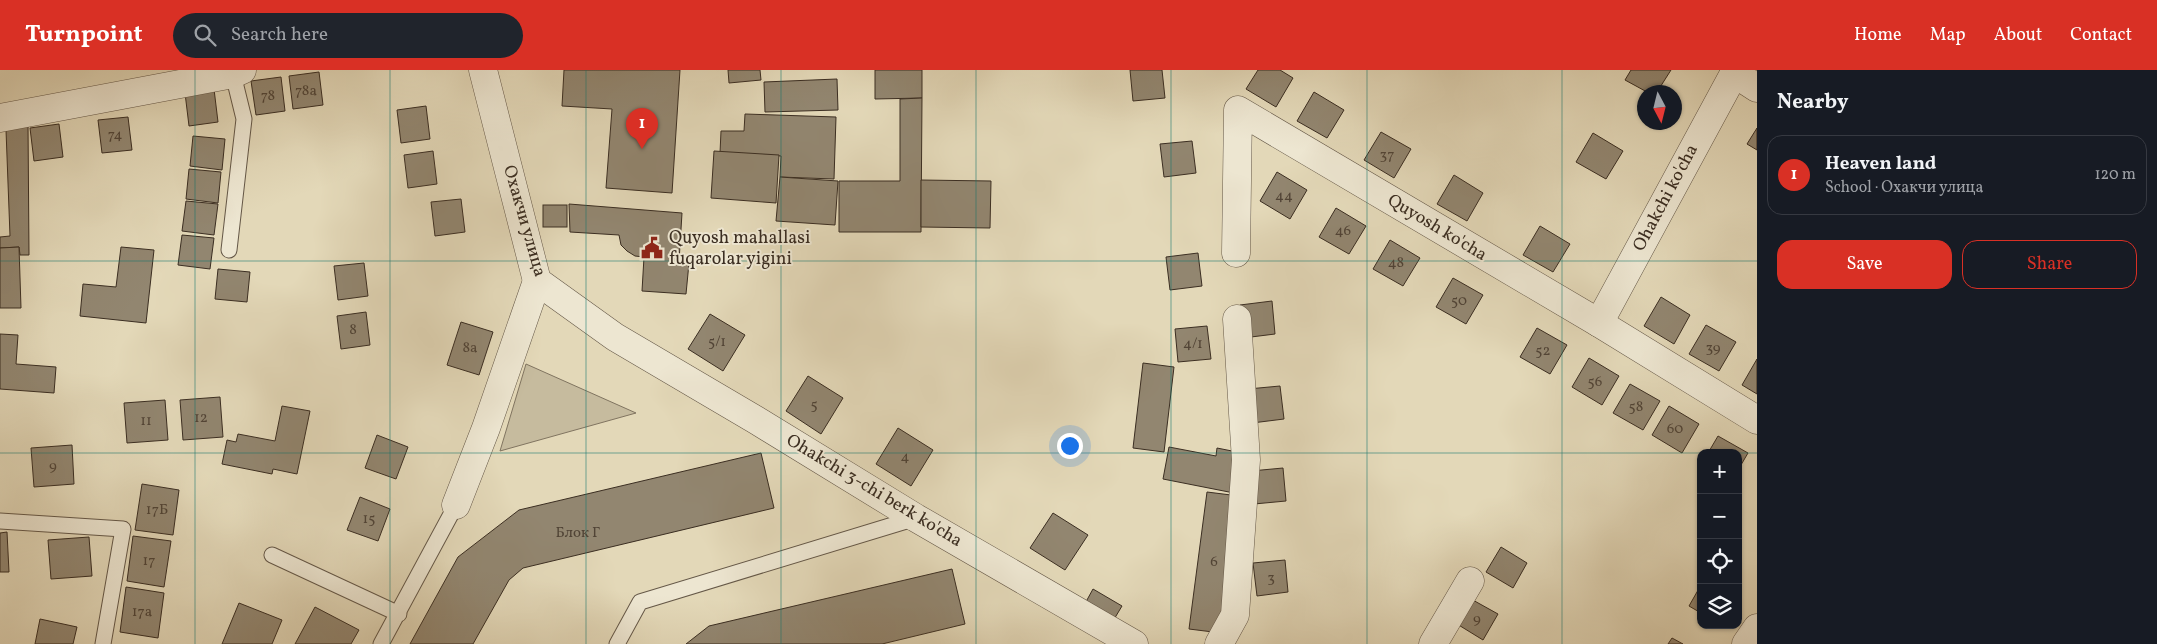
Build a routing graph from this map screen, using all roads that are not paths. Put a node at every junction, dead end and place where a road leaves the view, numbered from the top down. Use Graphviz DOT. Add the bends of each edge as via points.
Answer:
graph roads {
  1 [pos="483,70"];
  2 [pos="238,72"];
  3 [pos="1735,72"];
  4 [pos="1757,88"];
  5 [pos="0,118"];
  6 [pos="229,250"];
  7 [pos="1236,253"];
  8 [pos="537,281"];
  9 [pos="1237,319"];
  10 [pos="1599,323"];
  11 [pos="615,337"];
  12 [pos="1757,420"];
  13 [pos="456,505"];
  14 [pos="916,518"];
  15 [pos="0,521"];
  16 [pos="272,555"];
  17 [pos="1470,582"];
  18 [pos="398,614"];
  19 [pos="1757,628"];
  20 [pos="1128,643"];
  21 [pos="103,644"];
  22 [pos="381,644"];
  23 [pos="617,644"];
  24 [pos="1219,644"];
  25 [pos="1433,644"];
  26 [pos="1746,644"];
  1 -- 8 [label="street, Охакчи улица"];
  2 -- 5 [label="street"];
  2 -- 6 [label="lane" via="244,118"];
  3 -- 4 [label="street, Ohakchi ko'cha"];
  3 -- 10 [label="street, Ohakchi ko'cha"];
  7 -- 10 [label="street, Quyosh ko'cha" via="1238,110"];
  8 -- 11 [label="street, Охакчи улица"];
  8 -- 13 [label="street"];
  9 -- 24 [label="street" via="1246,460 1235,615"];
  10 -- 12 [label="street, Quyosh ko'cha"];
  11 -- 14 [label="street, Ohakchi 3-chi berk ko'cha"];
  13 -- 18 [label="lane"];
  14 -- 20 [label="street, Ohakchi 3-chi berk ko'cha"];
  14 -- 23 [label="lane" via="640,602"];
  15 -- 21 [label="lane" via="123,528"];
  16 -- 18 [label="lane"];
  17 -- 25 [label="street"];
  18 -- 22 [label="lane"];
  19 -- 26 [label="street"];
}
